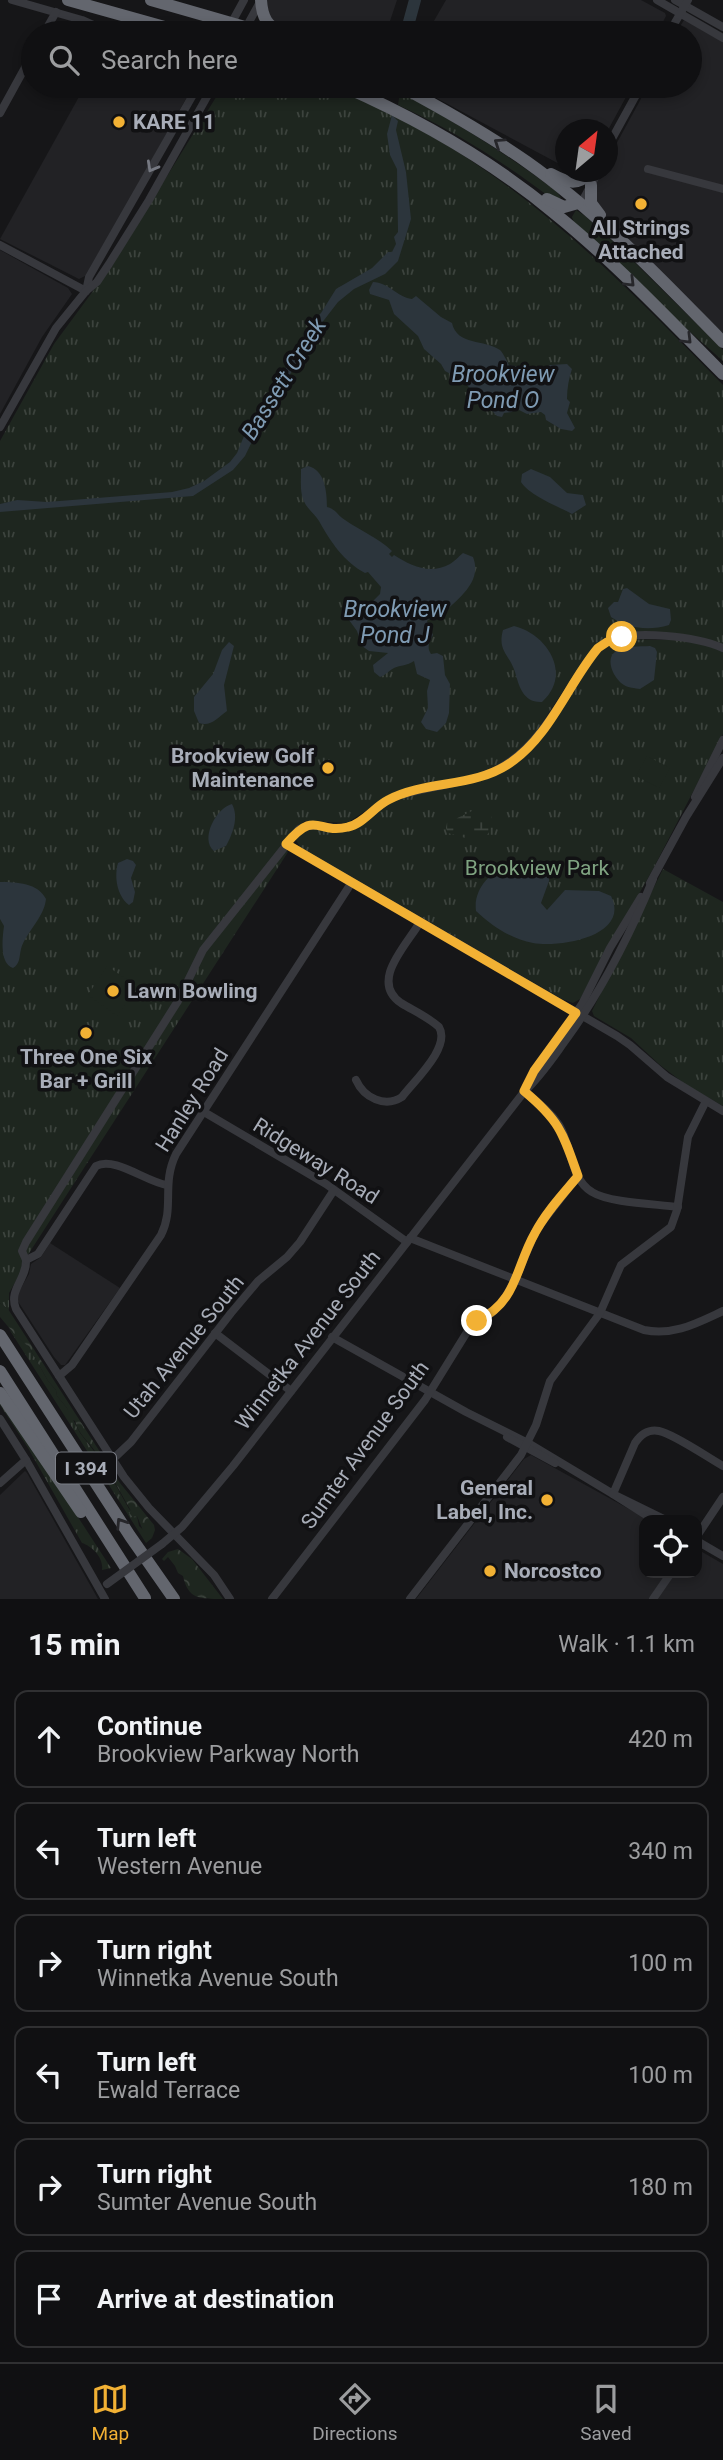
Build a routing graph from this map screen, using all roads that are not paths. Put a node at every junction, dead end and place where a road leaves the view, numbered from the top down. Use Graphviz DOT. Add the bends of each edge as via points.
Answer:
graph roads {
  1 [pos="12,0"];
  2 [pos="68,0"];
  3 [pos="151,0"];
  4 [pos="244,0"];
  5 [pos="261,0"];
  6 [pos="657,0"];
  7 [pos="675,0"];
  8 [pos="686,3"];
  9 [pos="56,12"];
  10 [pos="109,12"];
  11 [pos="679,14"];
  12 [pos="51,21"];
  13 [pos="80,21"];
  14 [pos="128,21"];
  15 [pos="142,21"];
  16 [pos="210,21"];
  17 [pos="233,21"];
  18 [pos="250,21"];
  19 [pos="267,21"];
  20 [pos="675,21"];
  21 [pos="692,21"];
  22 [pos="702,27"];
  23 [pos="723,27"];
  24 [pos="723,38"];
  25 [pos="21,75"];
  26 [pos="191,98"];
  27 [pos="206,98"];
  28 [pos="369,98"];
  29 [pos="421,98"];
  30 [pos="634,98"];
  31 [pos="0,113"];
  32 [pos="422,124"];
  33 [pos="618,127"];
  34 [pos="528,163"];
  35 [pos="648,169"];
  36 [pos="555,175"];
  37 [pos="588,182"];
  38 [pos="590,182"];
  39 [pos="723,189"];
  40 [pos="578,203"];
  41 [pos="0,245"];
  42 [pos="663,281"];
  43 [pos="86,291"];
  44 [pos="723,342"];
  45 [pos="723,374"];
  46 [pos="0,427"];
  47 [pos="723,648"];
  48 [pos="723,740"];
  49 [pos="723,758"];
  50 [pos="687,817"];
  51 [pos="286,844"];
  52 [pos="352,882"];
  53 [pos="420,922"];
  54 [pos="579,1015"];
  55 [pos="356,1080"];
  56 [pos="524,1091"];
  57 [pos="706,1101"];
  58 [pos="723,1111"];
  59 [pos="204,1112"];
  60 [pos="578,1176"];
  61 [pos="167,1185"];
  62 [pos="334,1190"];
  63 [pos="678,1207"];
  64 [pos="408,1240"];
  65 [pos="26,1260"];
  66 [pos="515,1280"];
  67 [pos="723,1311"];
  68 [pos="600,1313"];
  69 [pos="215,1333"];
  70 [pos="0,1335"];
  71 [pos="332,1337"];
  72 [pos="0,1371"];
  73 [pos="59,1376"];
  74 [pos="291,1391"];
  75 [pos="430,1391"];
  76 [pos="0,1393"];
  77 [pos="0,1419"];
  78 [pos="527,1445"];
  79 [pos="113,1459"];
  80 [pos="26,1460"];
  81 [pos="723,1466"];
  82 [pos="0,1483"];
  83 [pos="613,1493"];
  84 [pos="723,1497"];
  85 [pos="646,1515"];
  86 [pos="656,1515"];
  87 [pos="702,1530"];
  88 [pos="174,1534"];
  89 [pos="702,1541"];
  90 [pos="723,1556"];
  91 [pos="668,1578"];
  92 [pos="103,1586"];
  93 [pos="105,1599"];
  94 [pos="146,1599"];
  95 [pos="174,1599"];
  96 [pos="230,1599"];
  97 [pos="272,1599"];
  98 [pos="410,1599"];
  99 [pos="653,1599"];
  1 -- 9 [label="street"];
  2 -- 10 [label="highway"];
  3 -- 16 [label="highway"];
  4 -- 17 [label="street"];
  5 -- 18 [label="street"];
  5 -- 19 [label="highway"];
  6 -- 11 [label="street"];
  7 -- 8 [label="street"];
  8 -- 11 [label="street"];
  8 -- 23 [label="street"];
  9 -- 12 [label="street"];
  9 -- 13 [label="street"];
  10 -- 14 [label="highway"];
  10 -- 15 [label="highway"];
  11 -- 20 [label="street"];
  11 -- 21 [label="street"];
  22 -- 24 [label="street"];
  25 -- 31 [label="street"];
  26 -- 43 [label="street, one-way" via="89,277"];
  27 -- 43 [label="street" via="149,200 103,273"];
  28 -- 32 [label="highway"];
  34 -- 29 [label="highway, one-way"];
  30 -- 33 [label="street"];
  32 -- 40 [label="highway" via="445,130 555,205"];
  32 -- 45 [label="highway, one-way" via="553,211"];
  34 -- 36 [label="highway"];
  34 -- 40 [label="highway"];
  35 -- 39 [label="street"];
  37 -- 40 [label="street"];
  38 -- 42 [label="highway" via="593,207"];
  40 -- 42 [label="highway"];
  41 -- 43 [label="street"];
  42 -- 44 [label="highway"];
  43 -- 46 [label="street" via="49,339"];
  47 -- 51 [label="street" via="674,637 622,637 607,642 588,660 531,744 509,763 478,778 396,796 349,827 303,827"];
  48 -- 50 [label="street"];
  49 -- 50 [label="street"];
  50 -- 54 [label="street, Winnetka Avenue South" via="622,947"];
  51 -- 52 [label="street"];
  51 -- 65 [label="street" via="199,956 178,1001 26,1242 22,1251"];
  52 -- 53 [label="street"];
  52 -- 59 [label="street, Hanley Road"];
  53 -- 54 [label="street"];
  53 -- 55 [label="street" via="390,970 388,984 398,1000 439,1027 442,1045 395,1101 377,1100 363,1092"];
  54 -- 56 [label="street, Winnetka Avenue South" via="540,1076"];
  54 -- 57 [label="street" via="623,1040 662,1074"];
  56 -- 60 [label="street" via="557,1122"];
  56 -- 64 [label="street, Winnetka Avenue South"];
  57 -- 58 [label="street"];
  57 -- 63 [label="street" via="688,1137"];
  59 -- 61 [label="street, Hanley Road" via="176,1154"];
  59 -- 62 [label="street, Ridgeway Road"];
  60 -- 63 [label="street" via="601,1196"];
  60 -- 66 [label="street, Sumter Avenue South" via="536,1230"];
  61 -- 65 [label="street" via="112,1163 99,1164 38,1254"];
  61 -- 73 [label="street, Hanley Road" via="167,1221 161,1235 72,1365"];
  62 -- 64 [label="street, Ridgeway Road"];
  62 -- 69 [label="street, Utah Avenue South" via="300,1242 258,1281"];
  63 -- 68 [label="street" via="668,1230 621,1265"];
  64 -- 66 [label="street, Ridgeway Road"];
  64 -- 71 [label="street, Winnetka Avenue South"];
  65 -- 73 [label="street" via="13,1299"];
  66 -- 68 [label="street, Ridgeway Road"];
  66 -- 75 [label="street, Sumter Avenue South" via="496,1310 472,1324"];
  67 -- 68 [label="street, Ridgeway Road" via="664,1333 636,1328"];
  68 -- 78 [label="street" via="550,1381"];
  69 -- 74 [label="street"];
  69 -- 79 [label="street, Utah Avenue South"];
  95 -- 70 [label="highway, I 394, one-way"];
  71 -- 74 [label="street, Winnetka Avenue South"];
  71 -- 75 [label="street"];
  72 -- 94 [label="highway, I 394"];
  73 -- 79 [label="street"];
  74 -- 88 [label="street, Winnetka Avenue South"];
  75 -- 78 [label="street"];
  75 -- 97 [label="street, Sumter Avenue South"];
  76 -- 94 [label="highway" via="110,1556"];
  77 -- 80 [label="street"];
  78 -- 83 [label="street"];
  78 -- 98 [label="street"];
  79 -- 88 [label="street"];
  80 -- 82 [label="street"];
  80 -- 92 [label="street"];
  81 -- 83 [label="street" via="663,1433 648,1432 635,1443"];
  83 -- 85 [label="street"];
  83 -- 86 [label="street"];
  84 -- 87 [label="street"];
  88 -- 92 [label="street, Winnetka Avenue South, bridge"];
  88 -- 96 [label="street" via="214,1574"];
  89 -- 90 [label="street"];
  91 -- 99 [label="street"];
  92 -- 93 [label="street"];
}
